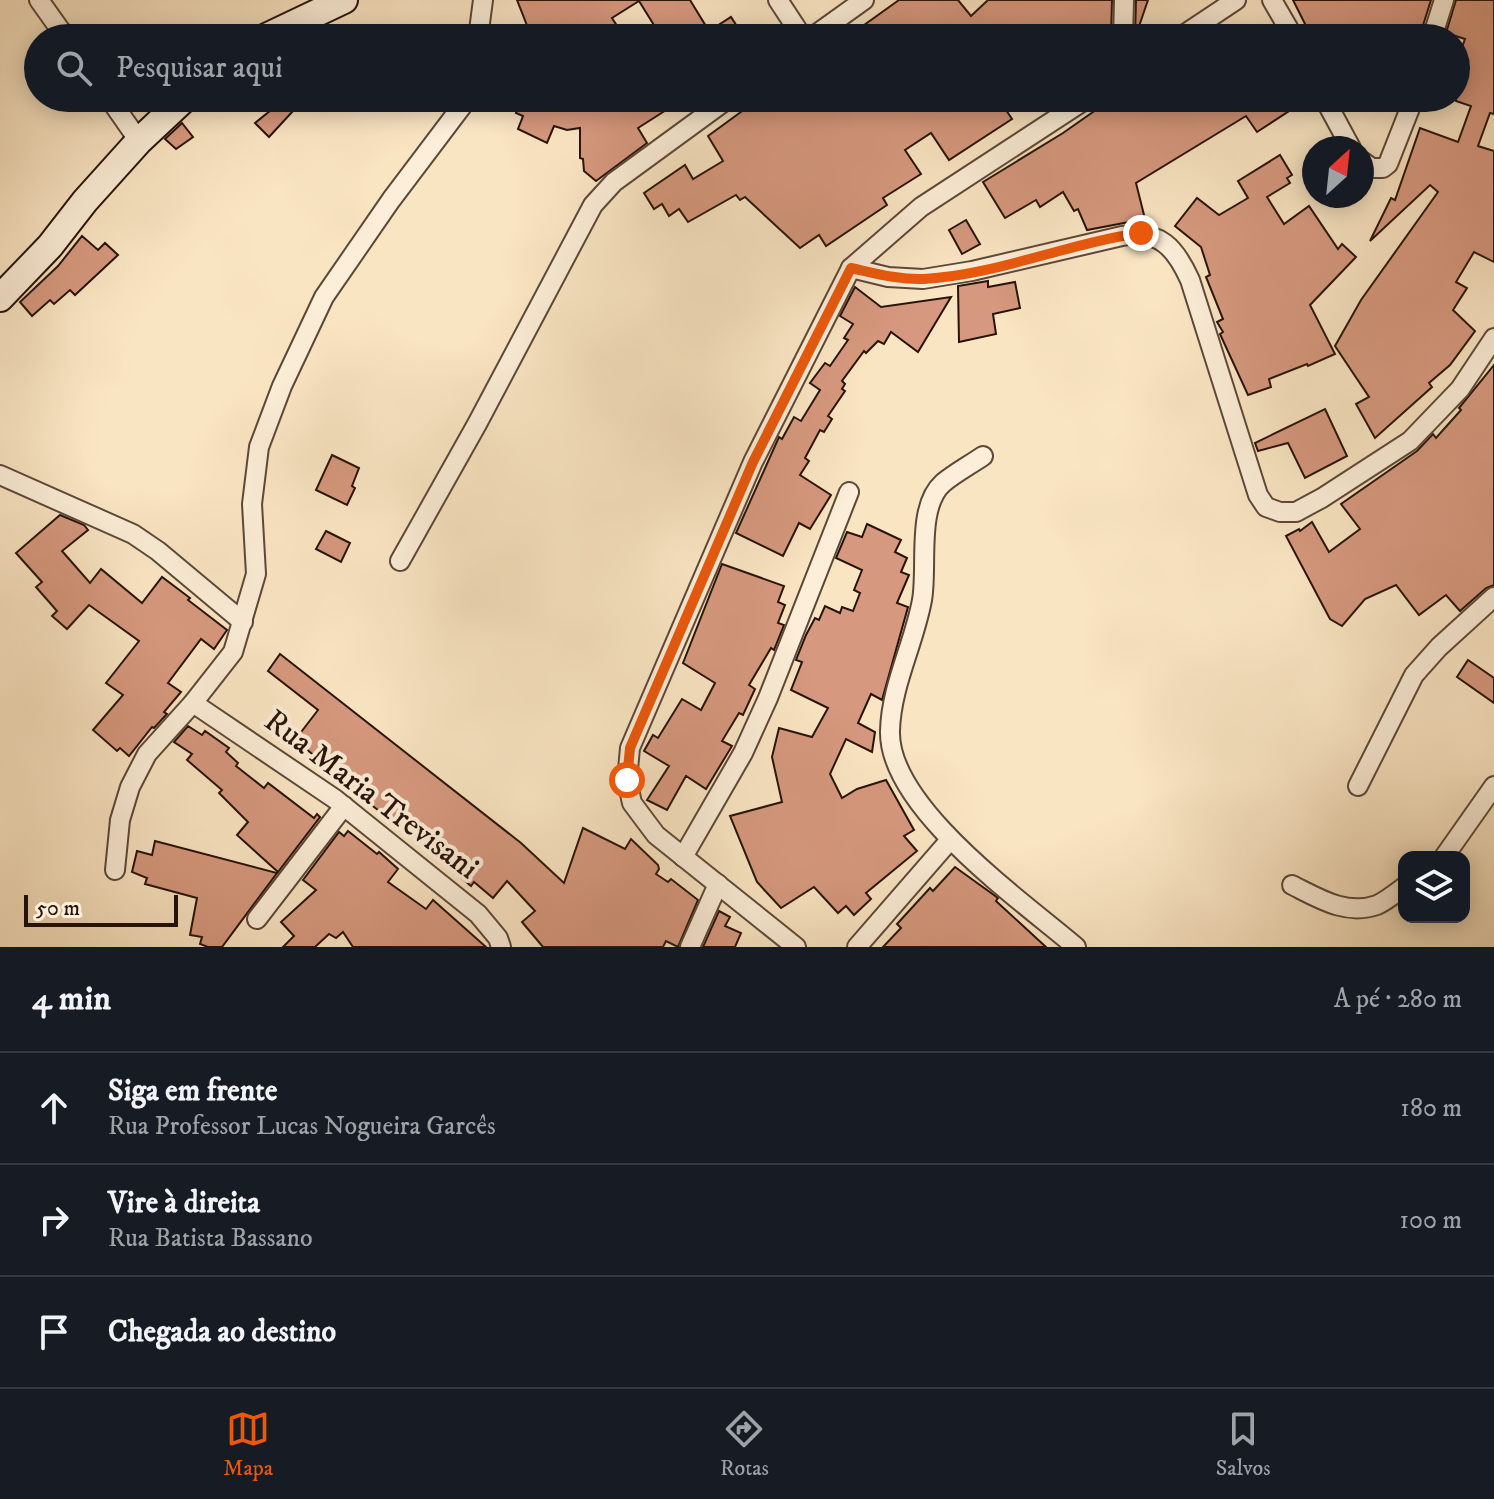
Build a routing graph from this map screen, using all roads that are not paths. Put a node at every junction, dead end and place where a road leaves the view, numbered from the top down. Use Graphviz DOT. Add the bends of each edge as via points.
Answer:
graph roads {
  1 [pos="39,0"];
  2 [pos="344,0"];
  3 [pos="483,0"];
  4 [pos="778,0"];
  5 [pos="864,0"];
  6 [pos="1124,0"];
  7 [pos="1236,0"];
  8 [pos="1272,0"];
  9 [pos="1444,0"];
  10 [pos="56,24"];
  11 [pos="293,24"];
  12 [pos="480,24"];
  13 [pos="794,24"];
  14 [pos="831,24"];
  15 [pos="1123,24"];
  16 [pos="1200,24"];
  17 [pos="1286,24"];
  18 [pos="1436,24"];
  19 [pos="119,112"];
  20 [pos="170,112"];
  21 [pos="457,112"];
  22 [pos="710,112"];
  23 [pos="1067,112"];
  24 [pos="1332,112"];
  25 [pos="1408,112"];
  26 [pos="1345,136"];
  27 [pos="139,141"];
  28 [pos="1374,168"];
  29 [pos="851,268"];
  30 [pos="0,298"];
  31 [pos="1494,338"];
  32 [pos="983,456"];
  33 [pos="0,475"];
  34 [pos="849,492"];
  35 [pos="400,561"];
  36 [pos="1494,597"];
  37 [pos="243,622"];
  38 [pos="193,703"];
  39 [pos="1358,786"];
  40 [pos="1494,786"];
  41 [pos="344,806"];
  42 [pos="950,840"];
  43 [pos="1448,851"];
  44 [pos="683,857"];
  45 [pos="115,870"];
  46 [pos="718,884"];
  47 [pos="1292,885"];
  48 [pos="1398,891"];
  49 [pos="257,919"];
  50 [pos="501,947"];
  51 [pos="690,947"];
  52 [pos="796,947"];
  53 [pos="857,947"];
  54 [pos="1076,947"];
  1 -- 10 [label="street"];
  2 -- 11 [label="street"];
  3 -- 12 [label="street"];
  4 -- 13 [label="street"];
  5 -- 14 [label="street"];
  6 -- 15 [label="street"];
  7 -- 16 [label="street"];
  8 -- 17 [label="street"];
  9 -- 18 [label="street"];
  19 -- 27 [label="street"];
  20 -- 27 [label="street"];
  21 -- 37 [label="street" via="324,297 282,386 259,447 252,504 256,574"];
  22 -- 35 [label="street" via="614,182 593,205"];
  23 -- 29 [label="street" via="921,207"];
  24 -- 26 [label="street"];
  25 -- 28 [label="street" via="1388,164"];
  27 -- 30 [label="street"];
  29 -- 31 [label="street" via="923,279 1122,236 1141,233 1160,239 1180,257 1190,280 1258,495 1266,507 1280,512 1296,512 1322,498 1410,441 1460,389"];
  29 -- 44 [label="street" via="753,462 630,748 627,780 632,803 656,835"];
  32 -- 42 [label="street" via="941,484 931,499 922,601 890,731 895,762 917,803"];
  33 -- 37 [label="street" via="133,534"];
  34 -- 44 [label="street" via="743,753"];
  36 -- 39 [label="street" via="1414,675"];
  37 -- 38 [label="street" via="233,652"];
  38 -- 41 [label="street, Rua Maria Trevisani"];
  38 -- 45 [label="street" via="147,754 130,787"];
  40 -- 43 [label="street"];
  41 -- 49 [label="street"];
  41 -- 50 [label="street, Rua Maria Trevisani" via="478,914"];
  42 -- 53 [label="street"];
  42 -- 54 [label="street"];
  44 -- 46 [label="street"];
  46 -- 51 [label="street"];
  46 -- 52 [label="street"];
  47 -- 48 [label="street" via="1336,906 1358,908 1378,905"];
}
